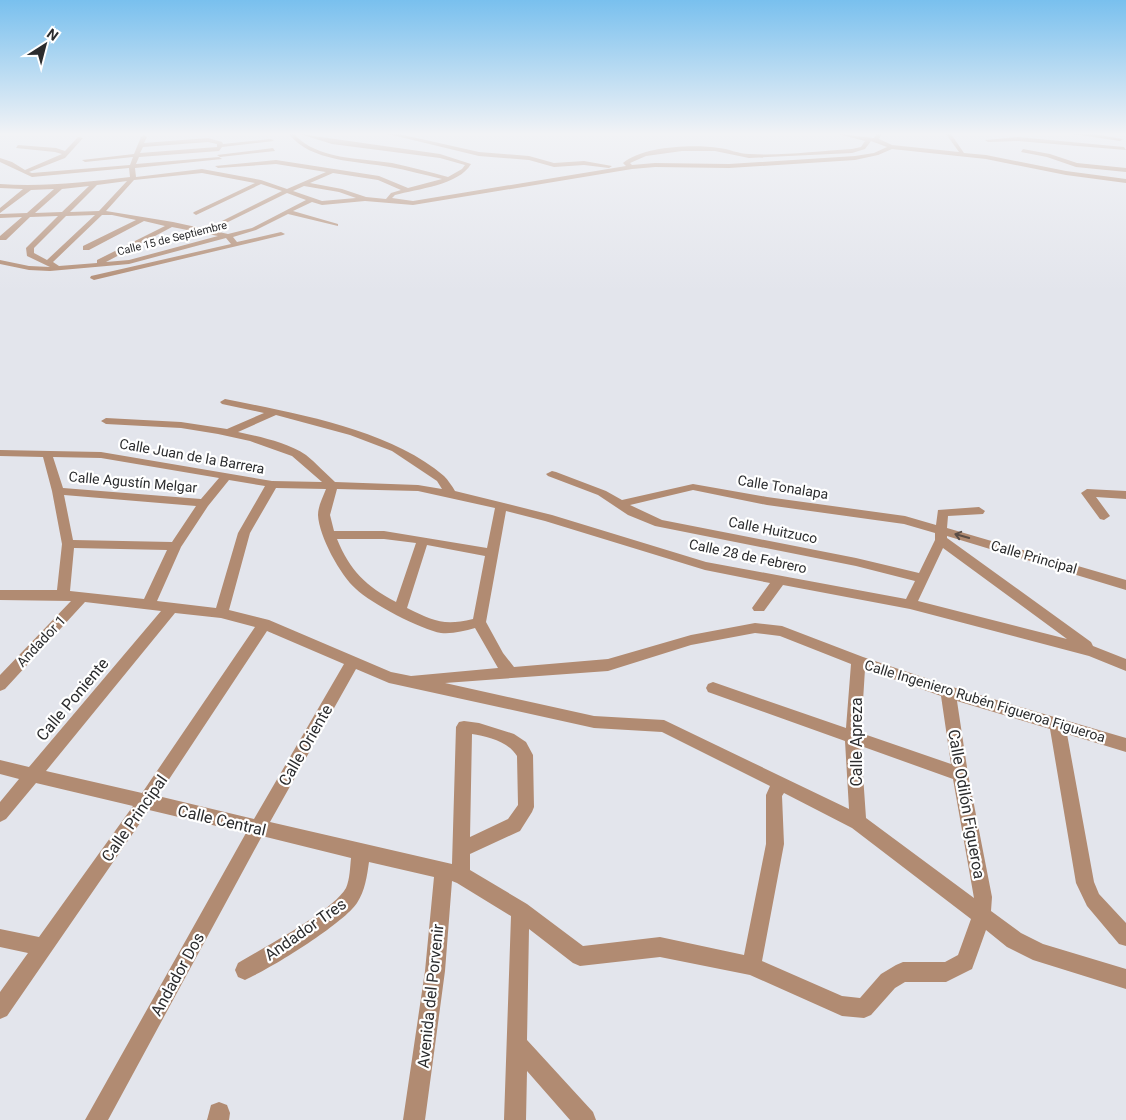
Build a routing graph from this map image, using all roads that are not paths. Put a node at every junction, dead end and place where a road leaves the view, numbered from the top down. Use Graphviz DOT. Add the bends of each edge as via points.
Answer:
graph roads {
  1 [pos="4,186"];
  2 [pos="68,186"];
  3 [pos="92,186"];
  4 [pos="125,186"];
  5 [pos="252,186"];
  6 [pos="275,186"];
  7 [pos="298,186"];
  8 [pos="318,186"];
  9 [pos="398,186"];
  10 [pos="421,186"];
  11 [pos="517,186"];
  12 [pos="60,187"];
  13 [pos="28,188"];
  14 [pos="287,190"];
  15 [pos="407,190"];
  16 [pos="310,200"];
  17 [pos="365,200"];
  18 [pos="389,201"];
  19 [pos="0,211"];
  20 [pos="288,212"];
  21 [pos="101,213"];
  22 [pos="196,213"];
  23 [pos="62,214"];
  24 [pos="30,215"];
  25 [pos="0,216"];
  26 [pos="143,218"];
  27 [pos="173,224"];
  28 [pos="336,225"];
  29 [pos="86,227"];
  30 [pos="257,228"];
  31 [pos="95,230"];
  32 [pos="104,232"];
  33 [pos="113,234"];
  34 [pos="228,236"];
  35 [pos="3,238"];
  36 [pos="142,240"];
  37 [pos="151,243"];
  38 [pos="160,245"];
  39 [pos="236,245"];
  40 [pos="86,248"];
  41 [pos="179,249"];
  42 [pos="0,254"];
  43 [pos="184,257"];
  44 [pos="3,262"];
  45 [pos="48,263"];
  46 [pos="115,263"];
  47 [pos="91,266"];
  48 [pos="59,268"];
  49 [pos="122,272"];
  50 [pos="94,278"];
  51 [pos="224,402"];
  52 [pos="275,412"];
  53 [pos="106,421"];
  54 [pos="229,432"];
  55 [pos="0,453"];
  56 [pos="47,454"];
  57 [pos="552,474"];
  58 [pos="226,477"];
  59 [pos="272,484"];
  60 [pos="332,486"];
  61 [pos="58,491"];
  62 [pos="452,494"];
  63 [pos="1126,495"];
  64 [pos="204,503"];
  65 [pos="621,504"];
  66 [pos="501,505"];
  67 [pos="979,511"];
  68 [pos="1104,516"];
  69 [pos="329,534"];
  70 [pos="941,535"];
  71 [pos="423,540"];
  72 [pos="68,544"];
  73 [pos="175,546"];
  74 [pos="493,552"];
  75 [pos="923,578"];
  76 [pos="780,579"];
  77 [pos="1126,585"];
  78 [pos="0,595"];
  79 [pos="63,595"];
  80 [pos="82,597"];
  81 [pos="149,604"];
  82 [pos="910,604"];
  83 [pos="172,607"];
  84 [pos="759,608"];
  85 [pos="400,609"];
  86 [pos="221,612"];
  87 [pos="479,622"];
  88 [pos="264,624"];
  89 [pos="1092,650"];
  90 [pos="858,661"];
  91 [pos="352,663"];
  92 [pos="1126,665"];
  93 [pos="509,672"];
  94 [pos="404,681"];
  95 [pos="0,685"];
  96 [pos="713,688"];
  97 [pos="948,692"];
  98 [pos="1057,723"];
  99 [pos="853,737"];
  100 [pos="1126,745"];
  101 [pos="0,767"];
  102 [pos="960,774"];
  103 [pos="32,775"];
  104 [pos="781,783"];
  105 [pos="145,802"];
  106 [pos="0,814"];
  107 [pos="858,822"];
  108 [pos="258,828"];
  109 [pos="461,850"];
  110 [pos="361,851"];
  111 [pos="452,873"];
  112 [pos="520,911"];
  113 [pos="981,916"];
  114 [pos="1126,937"];
  115 [pos="0,938"];
  116 [pos="44,947"];
  117 [pos="751,966"];
  118 [pos="245,970"];
  119 [pos="1126,979"];
  120 [pos="0,1010"];
  121 [pos="517,1044"];
  122 [pos="96,1120"];
  123 [pos="414,1120"];
  124 [pos="515,1120"];
  125 [pos="585,1120"];
  1 -- 13 [label="street"];
  2 -- 12 [label="street"];
  3 -- 23 [label="street"];
  4 -- 21 [label="street"];
  5 -- 22 [label="street"];
  6 -- 14 [label="street"];
  7 -- 14 [label="street"];
  8 -- 17 [label="street" via="340,190"];
  9 -- 15 [label="street"];
  10 -- 15 [label="street"];
  11 -- 18 [label="street" via="424,202"];
  12 -- 13 [label="street"];
  12 -- 24 [label="street"];
  13 -- 19 [label="street"];
  14 -- 16 [label="street"];
  14 -- 30 [label="street" via="224,222"];
  15 -- 18 [label="street" via="393,194"];
  16 -- 17 [label="street" via="322,204"];
  16 -- 20 [label="street, Calle 15 de Septiembre"];
  17 -- 18 [label="street"];
  20 -- 28 [label="street"];
  20 -- 30 [label="street, Calle 15 de Septiembre"];
  21 -- 23 [label="street"];
  21 -- 26 [label="street"];
  21 -- 29 [label="street"];
  23 -- 24 [label="street"];
  23 -- 45 [label="street" via="30,248 30,254"];
  24 -- 25 [label="street"];
  24 -- 35 [label="street"];
  26 -- 27 [label="street"];
  26 -- 33 [label="street"];
  27 -- 34 [label="street"];
  27 -- 36 [label="street"];
  29 -- 31 [label="street"];
  29 -- 45 [label="street"];
  30 -- 34 [label="street, Calle 15 de Septiembre"];
  30 -- 39 [label="street" via="281,234"];
  32 -- 33 [label="street"];
  33 -- 40 [label="street"];
  34 -- 39 [label="street"];
  34 -- 41 [label="street, Calle 15 de Septiembre"];
  36 -- 37 [label="street"];
  36 -- 47 [label="street"];
  38 -- 41 [label="street"];
  39 -- 43 [label="street"];
  41 -- 43 [label="street"];
  41 -- 46 [label="street, Calle 15 de Septiembre"];
  42 -- 44 [label="street" via="8,259"];
  43 -- 49 [label="street"];
  44 -- 48 [label="street, Calle 15 de Septiembre" via="29,268"];
  45 -- 48 [label="street"];
  46 -- 47 [label="street, Calle 15 de Septiembre"];
  46 -- 49 [label="street"];
  47 -- 48 [label="street, Calle 15 de Septiembre"];
  49 -- 50 [label="street"];
  51 -- 52 [label="street"];
  52 -- 54 [label="street"];
  52 -- 62 [label="street" via="354,432 396,449 441,479"];
  53 -- 54 [label="street" via="154,422"];
  54 -- 60 [label="street" via="279,446 301,457"];
  55 -- 56 [label="street, Calle Juan de la Barrera"];
  56 -- 58 [label="street, Calle Juan de la Barrera" via="101,455"];
  56 -- 61 [label="street"];
  57 -- 65 [label="street, Calle Huitzuco" via="602,493"];
  58 -- 59 [label="street, Calle Juan de la Barrera"];
  58 -- 64 [label="street"];
  59 -- 60 [label="street, Calle Juan de la Barrera"];
  59 -- 86 [label="street" via="244,533"];
  60 -- 62 [label="street, Calle 28 de Febrero" via="418,488"];
  60 -- 69 [label="street" via="324,514"];
  61 -- 64 [label="street, Calle Agustín Melgar"];
  61 -- 72 [label="street"];
  62 -- 66 [label="street, Calle 28 de Febrero"];
  63 -- 68 [label="street" via="1087,493"];
  64 -- 73 [label="street"];
  65 -- 70 [label="street, Calle Tonalapa" via="694,487 905,520"];
  65 -- 75 [label="street, Calle Huitzuco" via="659,523"];
  66 -- 74 [label="street"];
  66 -- 76 [label="street, Calle 28 de Febrero" via="705,566"];
  67 -- 70 [label="street" via="944,512"];
  69 -- 71 [label="street"];
  69 -- 85 [label="street" via="360,587"];
  70 -- 75 [label="street"];
  77 -- 70 [label="street, Calle Principal, one-way"];
  70 -- 89 [label="street"];
  71 -- 74 [label="street"];
  71 -- 85 [label="street"];
  72 -- 73 [label="street"];
  72 -- 79 [label="street"];
  73 -- 81 [label="street"];
  74 -- 87 [label="street"];
  75 -- 82 [label="street"];
  76 -- 82 [label="street, Calle 28 de Febrero"];
  76 -- 84 [label="street"];
  78 -- 79 [label="street"];
  79 -- 80 [label="street"];
  80 -- 81 [label="street"];
  80 -- 95 [label="street, Andador 1"];
  81 -- 83 [label="street"];
  82 -- 89 [label="street, Calle 28 de Febrero"];
  83 -- 86 [label="street"];
  83 -- 103 [label="street, Calle Poniente"];
  85 -- 87 [label="street" via="438,627"];
  86 -- 88 [label="street"];
  87 -- 93 [label="street"];
  88 -- 91 [label="street"];
  88 -- 105 [label="street, Calle Principal"];
  89 -- 92 [label="street, Calle 28 de Febrero"];
  90 -- 93 [label="street, Calle Ingeniero Rubén Figueroa Figueroa" via="782,632 755,628 691,640 608,665"];
  90 -- 97 [label="street, Calle Ingeniero Rubén Figueroa Figueroa"];
  90 -- 99 [label="street, Calle Apreza"];
  91 -- 94 [label="street"];
  91 -- 108 [label="street, Calle Oriente"];
  93 -- 94 [label="street, Calle Ingeniero Rubén Figueroa Figueroa"];
  94 -- 104 [label="street" via="594,722 664,726"];
  96 -- 99 [label="street"];
  97 -- 98 [label="street, Calle Ingeniero Rubén Figueroa Figueroa"];
  97 -- 102 [label="street, Calle Odilón Figueroa"];
  98 -- 100 [label="street, Calle Ingeniero Rubén Figueroa Figueroa"];
  98 -- 114 [label="street" via="1085,883 1093,900"];
  99 -- 102 [label="street"];
  99 -- 107 [label="street, Calle Apreza"];
  101 -- 103 [label="street, Calle Central"];
  102 -- 113 [label="street, Calle Odilón Figueroa" via="983,897"];
  103 -- 105 [label="street, Calle Central"];
  103 -- 106 [label="street, Calle Poniente"];
  104 -- 107 [label="street"];
  104 -- 117 [label="street" via="774,795 775,844"];
  105 -- 108 [label="street, Calle Central"];
  105 -- 116 [label="street, Calle Principal"];
  107 -- 113 [label="street"];
  108 -- 110 [label="street, Calle Central"];
  108 -- 122 [label="street, Andador Dos"];
  109 -- 109 [label="street, Avenida del Porvenir" via="514,825 526,807 525,755 520,747 509,739 464,727"];
  109 -- 111 [label="street, Avenida del Porvenir"];
  110 -- 111 [label="street, Calle Central"];
  110 -- 118 [label="street, Andador Tres" via="356,886 351,897 335,912"];
  111 -- 112 [label="street, Calle Central"];
  111 -- 123 [label="street, Avenida del Porvenir" via="440,903 435,971"];
  112 -- 117 [label="street, Calle Central" via="580,956 660,947"];
  112 -- 121 [label="street"];
  113 -- 117 [label="street, Calle Odilón Figueroa" via="965,962 946,972 902,972 888,981 864,1008 842,1006"];
  113 -- 119 [label="street" via="1014,940 1040,953"];
  115 -- 116 [label="street"];
  116 -- 120 [label="street, Calle Principal"];
  121 -- 124 [label="street"];
  121 -- 125 [label="street"];
}
